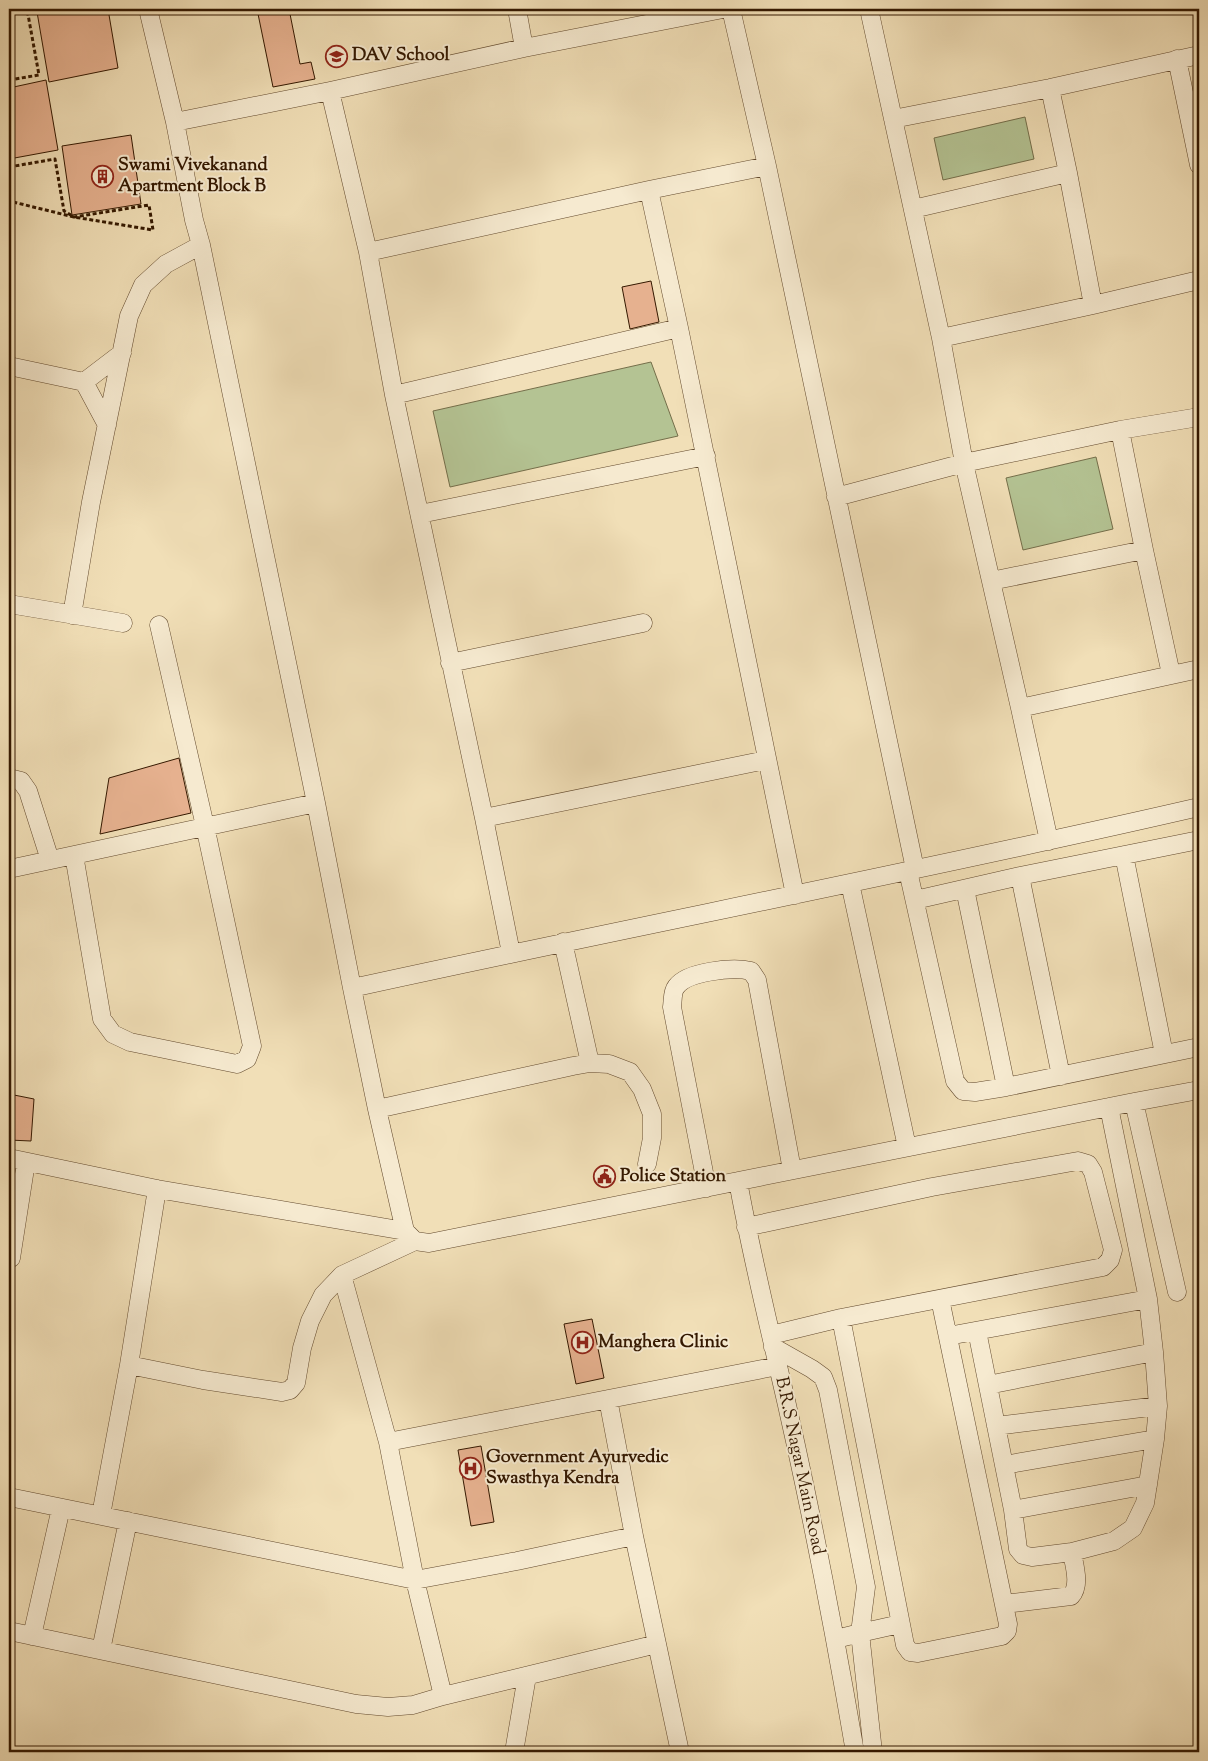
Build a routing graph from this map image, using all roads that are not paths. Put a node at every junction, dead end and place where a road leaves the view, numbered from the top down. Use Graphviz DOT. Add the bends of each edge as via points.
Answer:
graph roads {
  1 [pos="148,9"];
  2 [pos="517,9"];
  3 [pos="723,9"];
  4 [pos="731,9"];
  5 [pos="869,9"];
  6 [pos="524,48"];
  7 [pos="1199,55"];
  8 [pos="1176,59"];
  9 [pos="1050,88"];
  10 [pos="330,91"];
  11 [pos="893,119"];
  12 [pos="175,122"];
  13 [pos="1199,165"];
  14 [pos="767,166"];
  15 [pos="1068,173"];
  16 [pos="649,190"];
  17 [pos="913,209"];
  18 [pos="201,245"];
  19 [pos="368,252"];
  20 [pos="1199,280"];
  21 [pos="1092,305"];
  22 [pos="679,328"];
  23 [pos="941,338"];
  24 [pos="122,353"];
  25 [pos="9,366"];
  26 [pos="84,382"];
  27 [pos="394,395"];
  28 [pos="1199,417"];
  29 [pos="107,425"];
  30 [pos="1120,430"];
  31 [pos="706,456"];
  32 [pos="964,463"];
  33 [pos="836,497"];
  34 [pos="420,514"];
  35 [pos="1144,550"];
  36 [pos="991,581"];
  37 [pos="9,604"];
  38 [pos="72,615"];
  39 [pos="123,623"];
  40 [pos="643,623"];
  41 [pos="159,625"];
  42 [pos="450,663"];
  43 [pos="1199,669"];
  44 [pos="1171,674"];
  45 [pos="1020,708"];
  46 [pos="766,760"];
  47 [pos="9,778"];
  48 [pos="316,803"];
  49 [pos="1199,807"];
  50 [pos="484,818"];
  51 [pos="205,826"];
  52 [pos="1199,840"];
  53 [pos="1049,842"];
  54 [pos="74,855"];
  55 [pos="1124,855"];
  56 [pos="50,860"];
  57 [pos="9,869"];
  58 [pos="912,870"];
  59 [pos="1020,876"];
  60 [pos="850,883"];
  61 [pos="965,889"];
  62 [pos="795,895"];
  63 [pos="915,900"];
  64 [pos="563,942"];
  65 [pos="511,953"];
  66 [pos="352,988"];
  67 [pos="1199,1047"];
  68 [pos="1164,1054"];
  69 [pos="590,1063"];
  70 [pos="1061,1076"];
  71 [pos="1006,1087"];
  72 [pos="1199,1090"];
  73 [pos="1134,1102"];
  74 [pos="1108,1107"];
  75 [pos="377,1109"];
  76 [pos="907,1147"];
  77 [pos="9,1158"];
  78 [pos="26,1162"];
  79 [pos="647,1164"];
  80 [pos="792,1170"];
  81 [pos="738,1181"];
  82 [pos="707,1188"];
  83 [pos="157,1189"];
  84 [pos="746,1227"];
  85 [pos="410,1236"];
  86 [pos="10,1262"];
  87 [pos="342,1275"];
  88 [pos="1177,1292"];
  89 [pos="1148,1298"];
  90 [pos="940,1299"];
  91 [pos="841,1318"];
  92 [pos="977,1331"];
  93 [pos="948,1336"];
  94 [pos="772,1341"];
  95 [pos="1154,1352"];
  96 [pos="129,1365"];
  97 [pos="778,1366"];
  98 [pos="988,1385"];
  99 [pos="608,1399"];
  100 [pos="1158,1406"];
  101 [pos="996,1426"];
  102 [pos="1155,1439"];
  103 [pos="388,1442"];
  104 [pos="1004,1465"];
  105 [pos="1148,1485"];
  106 [pos="9,1497"];
  107 [pos="61,1508"];
  108 [pos="1013,1510"];
  109 [pos="101,1515"];
  110 [pos="128,1521"];
  111 [pos="634,1536"];
  112 [pos="1072,1552"];
  113 [pos="415,1580"];
  114 [pos="1004,1604"];
  115 [pos="900,1624"];
  116 [pos="9,1631"];
  117 [pos="860,1633"];
  118 [pos="32,1636"];
  119 [pos="836,1638"];
  120 [pos="657,1644"];
  121 [pos="100,1650"];
  122 [pos="527,1676"];
  123 [pos="443,1696"];
  124 [pos="514,1752"];
  125 [pos="680,1752"];
  126 [pos="855,1752"];
  127 [pos="873,1752"];
  1 -- 12 [label="street"];
  2 -- 6 [label="street"];
  3 -- 6 [label="street"];
  4 -- 14 [label="street"];
  5 -- 11 [label="street"];
  6 -- 10 [label="street"];
  7 -- 8 [label="street"];
  8 -- 9 [label="street"];
  8 -- 13 [label="street"];
  9 -- 11 [label="street"];
  9 -- 15 [label="street"];
  10 -- 12 [label="street"];
  10 -- 19 [label="street"];
  11 -- 17 [label="street"];
  12 -- 18 [label="street"];
  14 -- 16 [label="street"];
  14 -- 33 [label="street"];
  15 -- 17 [label="street"];
  15 -- 21 [label="street"];
  16 -- 19 [label="street"];
  16 -- 22 [label="street"];
  17 -- 23 [label="street"];
  18 -- 24 [label="street" via="166,264 143,285 129,316"];
  18 -- 48 [label="street"];
  19 -- 27 [label="street"];
  20 -- 21 [label="street"];
  21 -- 23 [label="street"];
  22 -- 27 [label="street"];
  22 -- 31 [label="street"];
  23 -- 32 [label="street"];
  24 -- 26 [label="street"];
  24 -- 29 [label="street"];
  25 -- 26 [label="street"];
  26 -- 29 [label="street"];
  27 -- 34 [label="street"];
  28 -- 30 [label="street"];
  29 -- 38 [label="street"];
  30 -- 32 [label="street"];
  30 -- 35 [label="street"];
  31 -- 34 [label="street"];
  31 -- 46 [label="street"];
  32 -- 33 [label="street"];
  32 -- 36 [label="street"];
  33 -- 58 [label="street"];
  34 -- 42 [label="street"];
  35 -- 36 [label="street"];
  35 -- 44 [label="street"];
  36 -- 45 [label="street"];
  37 -- 38 [label="street"];
  38 -- 39 [label="street"];
  40 -- 42 [label="street"];
  41 -- 51 [label="street"];
  42 -- 50 [label="street"];
  43 -- 44 [label="street"];
  44 -- 45 [label="street"];
  45 -- 53 [label="street"];
  46 -- 50 [label="street"];
  46 -- 62 [label="street"];
  47 -- 56 [label="street" via="21,781 28,791"];
  48 -- 51 [label="street"];
  48 -- 66 [label="street"];
  49 -- 53 [label="street"];
  50 -- 65 [label="street"];
  51 -- 54 [label="street"];
  51 -- 54 [label="street" via="252,1046 247,1059 237,1064 130,1042 113,1034 102,1019"];
  52 -- 55 [label="street"];
  53 -- 58 [label="street"];
  54 -- 56 [label="street"];
  55 -- 59 [label="street"];
  55 -- 68 [label="street"];
  56 -- 57 [label="street"];
  58 -- 60 [label="street"];
  58 -- 63 [label="street"];
  59 -- 61 [label="street"];
  59 -- 70 [label="street"];
  60 -- 62 [label="street"];
  60 -- 76 [label="street"];
  61 -- 63 [label="street"];
  61 -- 71 [label="street"];
  62 -- 64 [label="street"];
  63 -- 71 [label="street" via="955,1081 962,1091"];
  64 -- 65 [label="street"];
  64 -- 69 [label="street"];
  65 -- 66 [label="street"];
  66 -- 75 [label="street"];
  67 -- 68 [label="street"];
  68 -- 70 [label="street"];
  69 -- 75 [label="street"];
  69 -- 79 [label="street" via="609,1064 630,1072 642,1089 652,1114"];
  70 -- 71 [label="street"];
  72 -- 73 [label="street"];
  73 -- 74 [label="street"];
  73 -- 88 [label="street"];
  74 -- 76 [label="street"];
  74 -- 89 [label="street"];
  75 -- 85 [label="street"];
  76 -- 80 [label="street"];
  77 -- 78 [label="street"];
  78 -- 83 [label="street"];
  78 -- 86 [label="street"];
  80 -- 81 [label="street"];
  80 -- 82 [label="street" via="757,980 752,971 740,968 697,974 682,980 674,989 672,1007"];
  81 -- 82 [label="street"];
  81 -- 84 [label="street, B.R.S Nagar Main Road"];
  82 -- 85 [label="street" via="429,1243"];
  83 -- 85 [label="street"];
  83 -- 96 [label="street"];
  84 -- 90 [label="street" via="932,1187 1078,1161 1088,1164 1093,1172 1113,1250 1110,1260 1103,1266"];
  84 -- 94 [label="street, B.R.S Nagar Main Road"];
  85 -- 87 [label="street"];
  87 -- 96 [label="street" via="323,1295 310,1321 296,1382 290,1390 282,1392 203,1380"];
  87 -- 103 [label="street"];
  89 -- 92 [label="street"];
  89 -- 95 [label="street"];
  90 -- 91 [label="street"];
  90 -- 93 [label="street"];
  91 -- 94 [label="street"];
  91 -- 115 [label="street"];
  92 -- 93 [label="street"];
  92 -- 98 [label="street"];
  93 -- 114 [label="street"];
  94 -- 97 [label="street, B.R.S Nagar Main Road"];
  94 -- 117 [label="street" via="823,1377 828,1390 866,1587"];
  95 -- 98 [label="street"];
  95 -- 100 [label="street"];
  96 -- 109 [label="street"];
  97 -- 99 [label="street"];
  97 -- 119 [label="street, B.R.S Nagar Main Road"];
  98 -- 101 [label="street"];
  99 -- 103 [label="street"];
  99 -- 111 [label="street"];
  100 -- 101 [label="street"];
  100 -- 102 [label="street"];
  101 -- 104 [label="street"];
  102 -- 104 [label="street"];
  102 -- 105 [label="street"];
  103 -- 113 [label="street"];
  104 -- 108 [label="street"];
  105 -- 108 [label="street"];
  105 -- 112 [label="street" via="1145,1503 1132,1528 1114,1541"];
  106 -- 107 [label="street"];
  107 -- 109 [label="street"];
  107 -- 118 [label="street"];
  108 -- 112 [label="street" via="1018,1549 1023,1555 1032,1557"];
  109 -- 110 [label="street"];
  110 -- 113 [label="street"];
  110 -- 121 [label="street"];
  111 -- 113 [label="street"];
  111 -- 120 [label="street"];
  112 -- 114 [label="street" via="1076,1584 1071,1596"];
  113 -- 123 [label="street"];
  114 -- 115 [label="street" via="1008,1624 1002,1636 918,1653 910,1652 905,1645"];
  115 -- 117 [label="street"];
  116 -- 118 [label="street"];
  117 -- 119 [label="street"];
  117 -- 127 [label="street"];
  118 -- 121 [label="street"];
  119 -- 126 [label="street, B.R.S Nagar Main Road"];
  120 -- 122 [label="street"];
  120 -- 125 [label="street"];
  121 -- 123 [label="street" via="356,1704 413,1705"];
  122 -- 123 [label="street"];
  122 -- 124 [label="street"];
}
